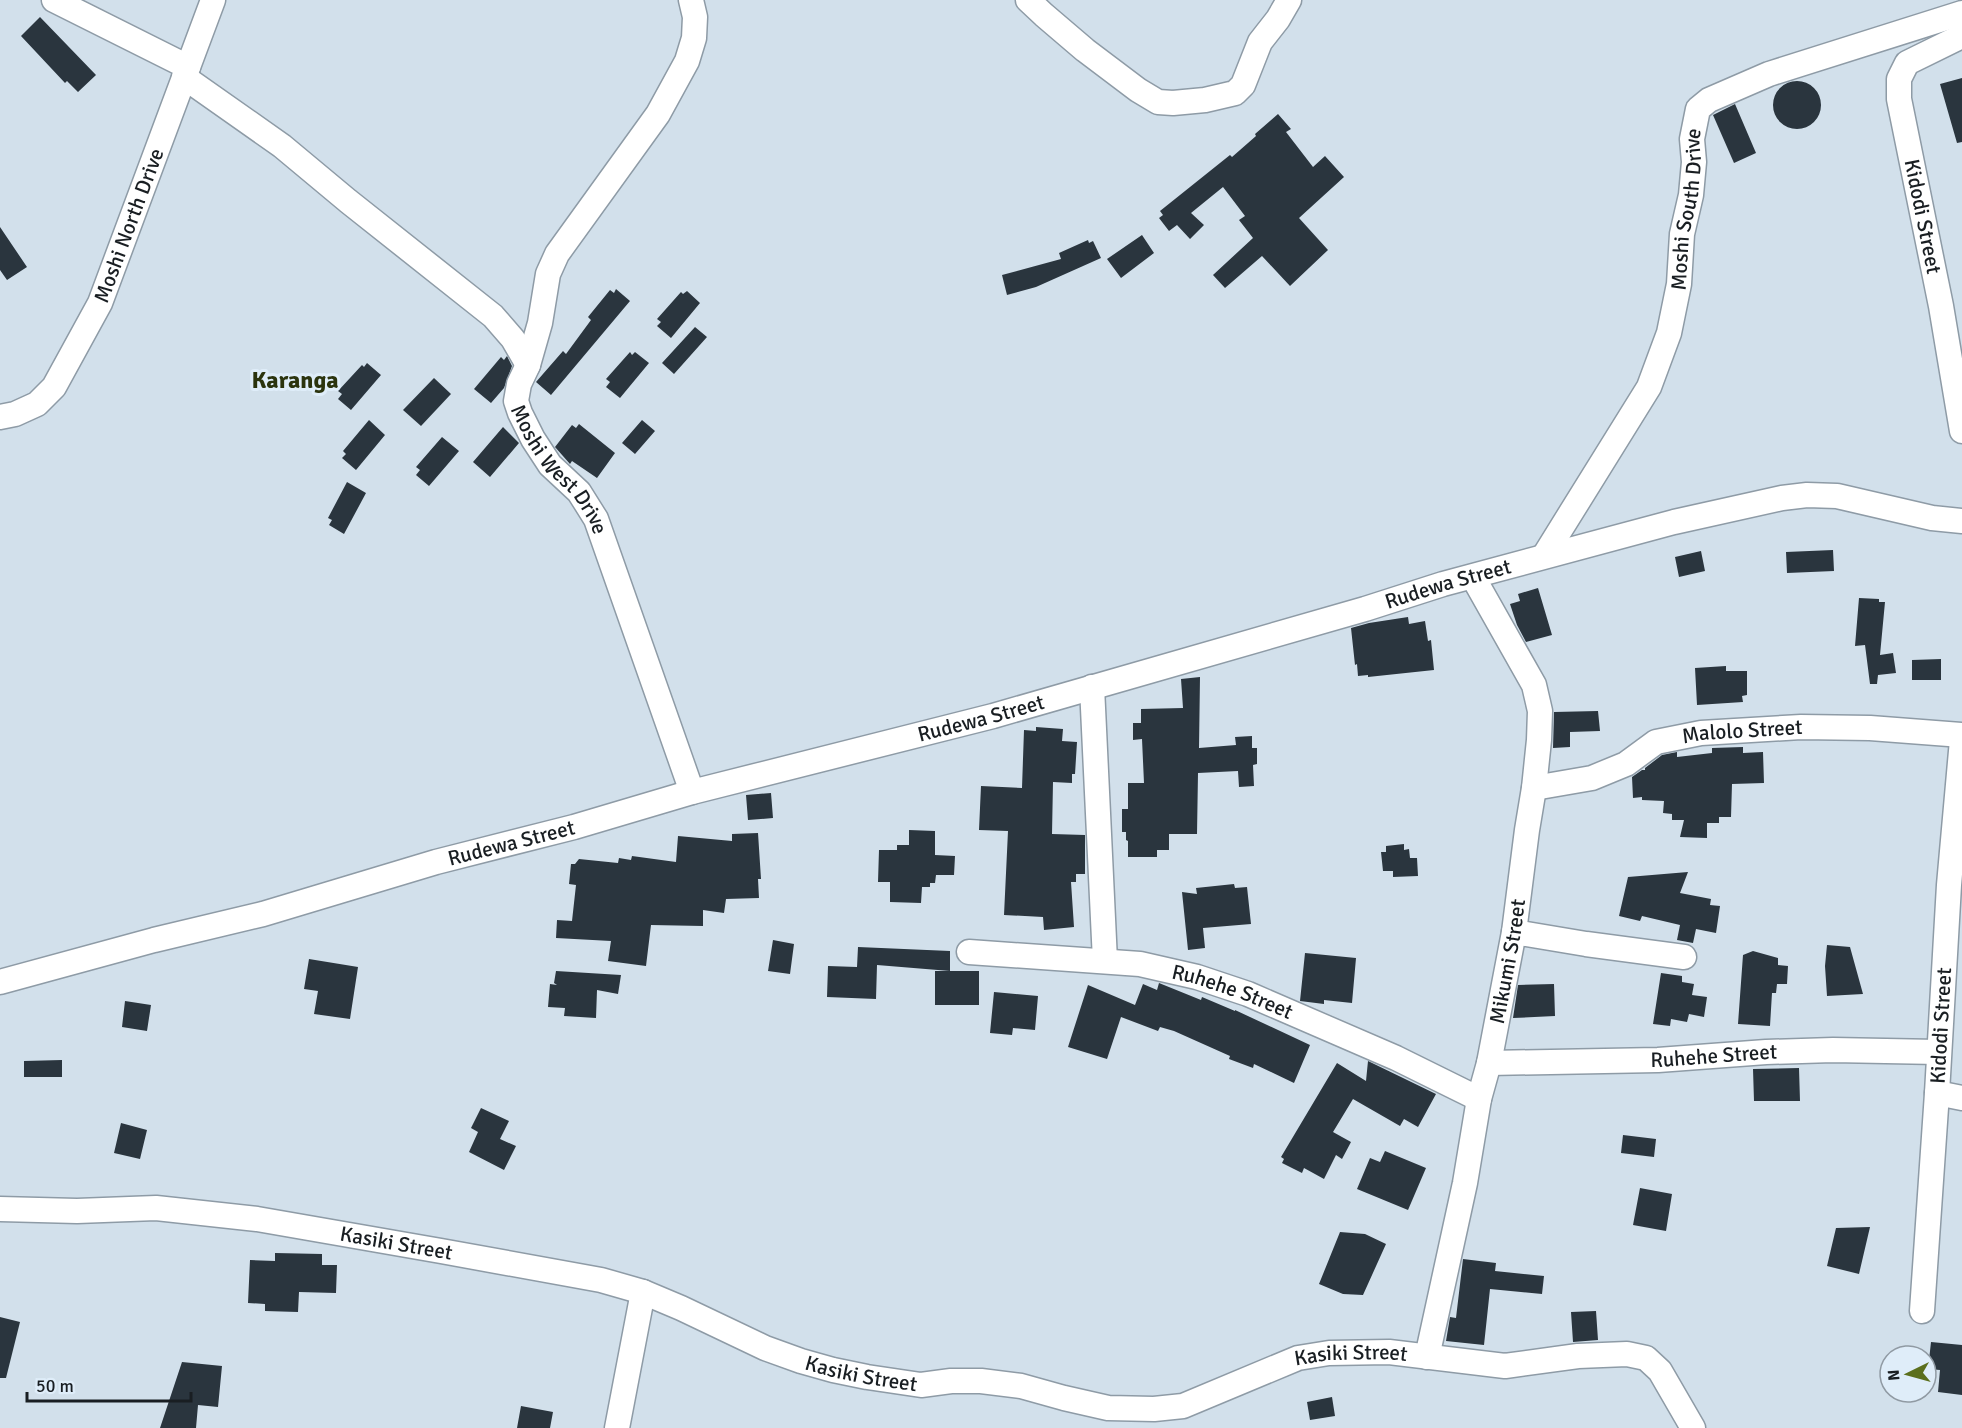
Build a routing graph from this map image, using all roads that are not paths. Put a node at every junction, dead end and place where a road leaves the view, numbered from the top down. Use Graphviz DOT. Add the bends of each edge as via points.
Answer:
graph roads {
  1 [pos="54,0"];
  2 [pos="213,0"];
  3 [pos="691,0"];
  4 [pos="1028,0"];
  5 [pos="1289,0"];
  6 [pos="1962,13"];
  7 [pos="1962,36"];
  8 [pos="186,72"];
  9 [pos="528,365"];
  10 [pos="0,417"];
  11 [pos="1962,431"];
  12 [pos="1962,521"];
  13 [pos="1544,556"];
  14 [pos="1473,577"];
  15 [pos="1092,687"];
  16 [pos="1962,735"];
  17 [pos="1962,740"];
  18 [pos="1534,788"];
  19 [pos="692,792"];
  20 [pos="1515,932"];
  21 [pos="969,951"];
  22 [pos="1684,957"];
  23 [pos="1105,961"];
  24 [pos="0,982"];
  25 [pos="1938,1052"];
  26 [pos="1489,1063"];
  27 [pos="1937,1094"];
  28 [pos="1962,1098"];
  29 [pos="1479,1099"];
  30 [pos="0,1209"];
  31 [pos="644,1292"];
  32 [pos="1922,1311"];
  33 [pos="1427,1357"];
  34 [pos="617,1428"];
  35 [pos="1693,1428"];
  1 -- 8 [label="street"];
  2 -- 8 [label="street, Moshi North Drive"];
  3 -- 9 [label="street, Moshi West Drive" via="694,38 687,61 658,114 557,254 548,274"];
  4 -- 5 [label="street" via="1138,90 1158,102 1173,103 1235,93 1244,85 1260,42"];
  6 -- 13 [label="street, Moshi South Drive" via="1769,74 1709,100 1698,109 1692,139 1692,195 1682,234 1679,284 1669,333 1649,387"];
  7 -- 11 [label="street, Kidodi Street" via="1907,63 1899,79 1899,99"];
  8 -- 9 [label="street" via="493,316"];
  8 -- 10 [label="street, Moshi North Drive" via="100,303 54,387 37,404"];
  9 -- 19 [label="street, Moshi West Drive" via="516,400 520,413 550,465 579,492 596,519"];
  12 -- 13 [label="street, Rudewa Street" via="1838,496 1807,495 1685,520"];
  13 -- 14 [label="street, Rudewa Street"];
  14 -- 15 [label="street, Rudewa Street"];
  14 -- 18 [label="street, Mikumi Street" via="1534,685 1540,711"];
  15 -- 19 [label="street, Rudewa Street"];
  15 -- 23 [label="street"];
  16 -- 18 [label="street, Malolo Street" via="1801,727 1701,733 1656,742 1626,764 1592,777"];
  17 -- 25 [label="street, Kidodi Street"];
  18 -- 20 [label="street, Mikumi Street"];
  19 -- 24 [label="street, Rudewa Street" via="263,914"];
  20 -- 22 [label="street"];
  20 -- 26 [label="street, Mikumi Street"];
  21 -- 23 [label="street, Ruhehe Street"];
  23 -- 29 [label="street, Ruhehe Street" via="1140,964 1248,994"];
  25 -- 26 [label="street, Ruhehe Street" via="1777,1052 1658,1060"];
  25 -- 27 [label="street, Kidodi Street"];
  26 -- 29 [label="street, Mikumi Street"];
  27 -- 28 [label="street"];
  27 -- 32 [label="street, Kidodi Street"];
  29 -- 33 [label="street, Mikumi Street" via="1465,1184"];
  30 -- 31 [label="street, Kasiki Street" via="156,1208 257,1219 589,1278"];
  31 -- 33 [label="street, Kasiki Street" via="765,1348 833,1370 921,1385 981,1381 1021,1386 1108,1408 1183,1407 1298,1358 1329,1353 1389,1352"];
  31 -- 34 [label="street"];
  33 -- 35 [label="street, Kasiki Street" via="1505,1366 1578,1356 1627,1354 1646,1358 1660,1371"];
}
